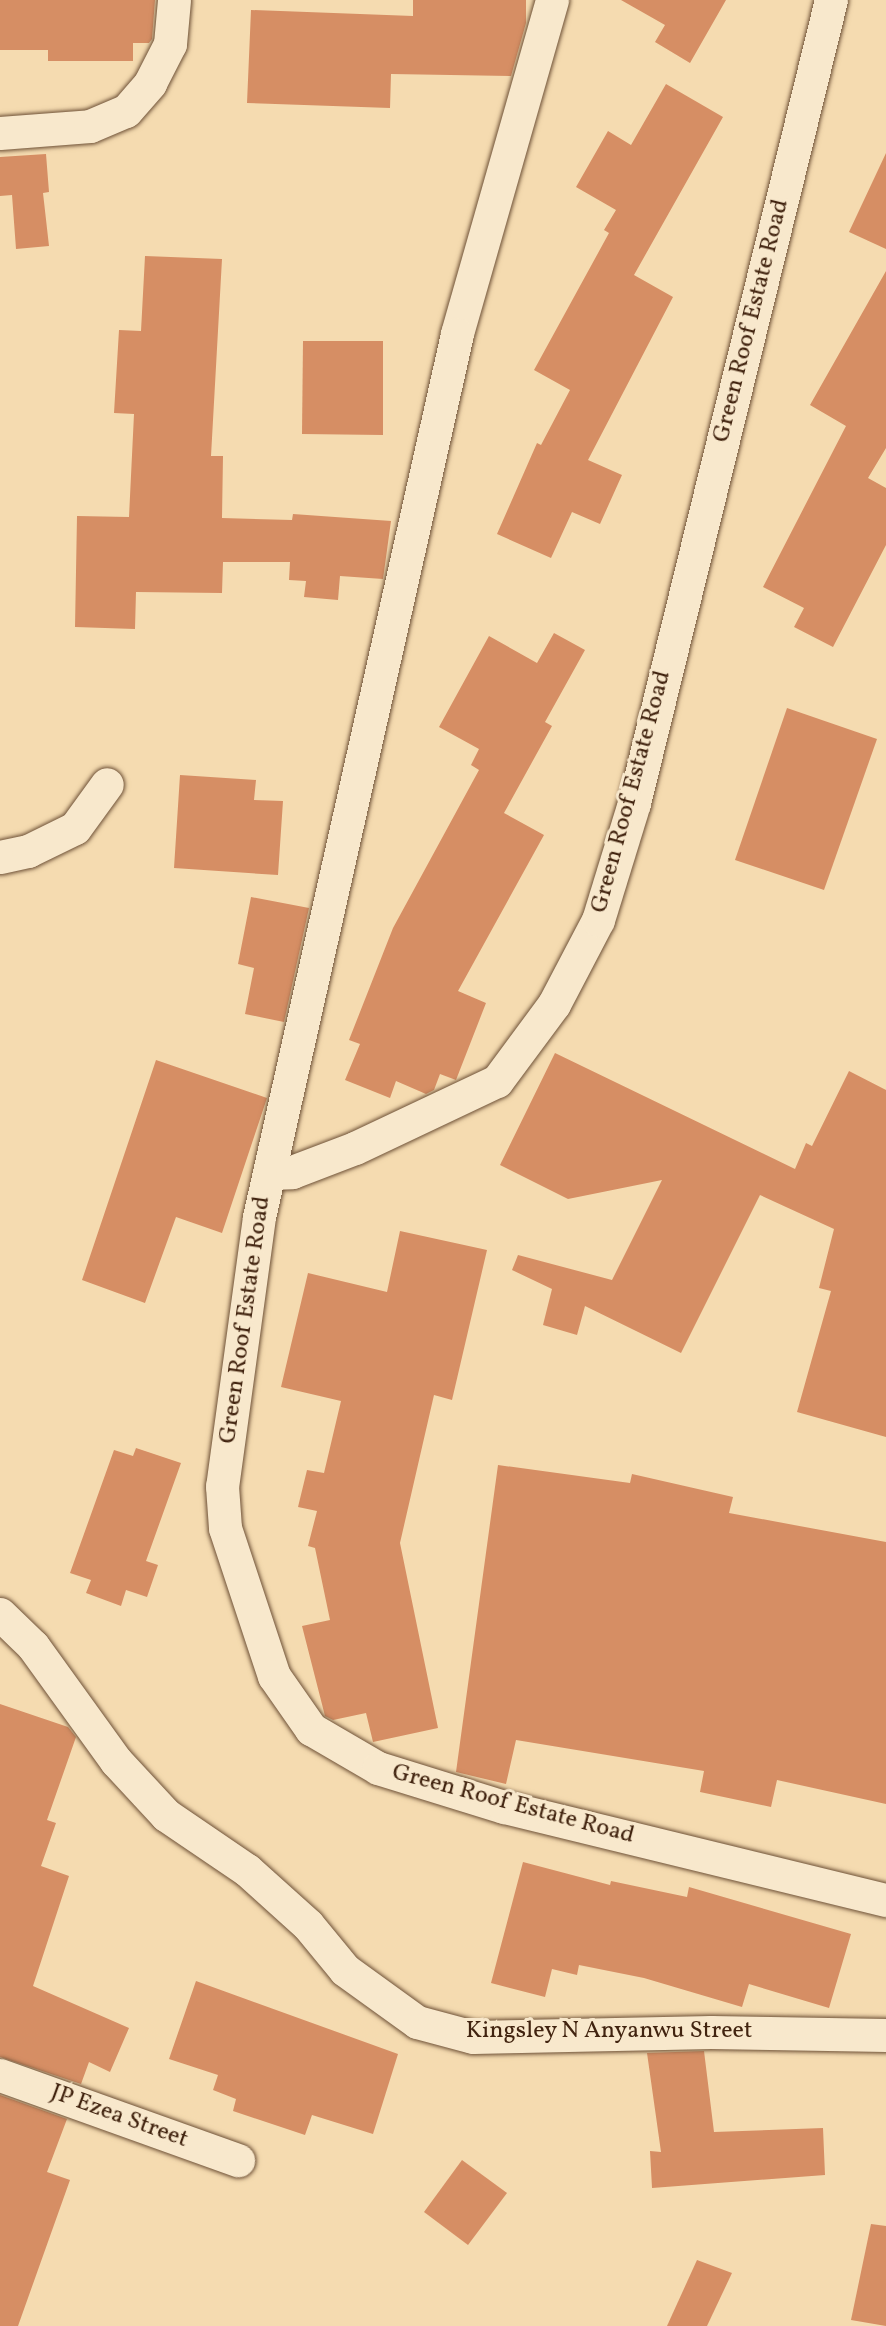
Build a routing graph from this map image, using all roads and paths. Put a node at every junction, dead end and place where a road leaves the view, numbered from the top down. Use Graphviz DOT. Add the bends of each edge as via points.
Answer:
graph roads {
  1 [pos="174,0"];
  2 [pos="552,0"];
  3 [pos="831,0"];
  4 [pos="0,133"];
  5 [pos="107,784"];
  6 [pos="0,858"];
  7 [pos="269,1173"];
  8 [pos="0,1614"];
  9 [pos="886,1900"];
  10 [pos="886,2035"];
  11 [pos="0,2075"];
  12 [pos="238,2160"];
  1 -- 4 [label="street" via="170,44 150,83 126,111 90,126"];
  2 -- 7 [label="street" via="457,333"];
  3 -- 7 [label="street, Green Roof Estate Road" via="634,803 598,920 554,1004 497,1081 355,1148 292,1172"];
  5 -- 6 [label="street" via="75,828 28,851"];
  7 -- 9 [label="street, Green Roof Estate Road" via="222,1486 225,1528 274,1676 311,1728 378,1768 504,1807"];
  8 -- 10 [label="street, Kingsley N Anyanwu Street" via="33,1646 116,1761 166,1815 247,1870 308,1925 345,1970 417,2022 473,2037 711,2032"];
  11 -- 12 [label="street, JP Ezea Street"];
}
